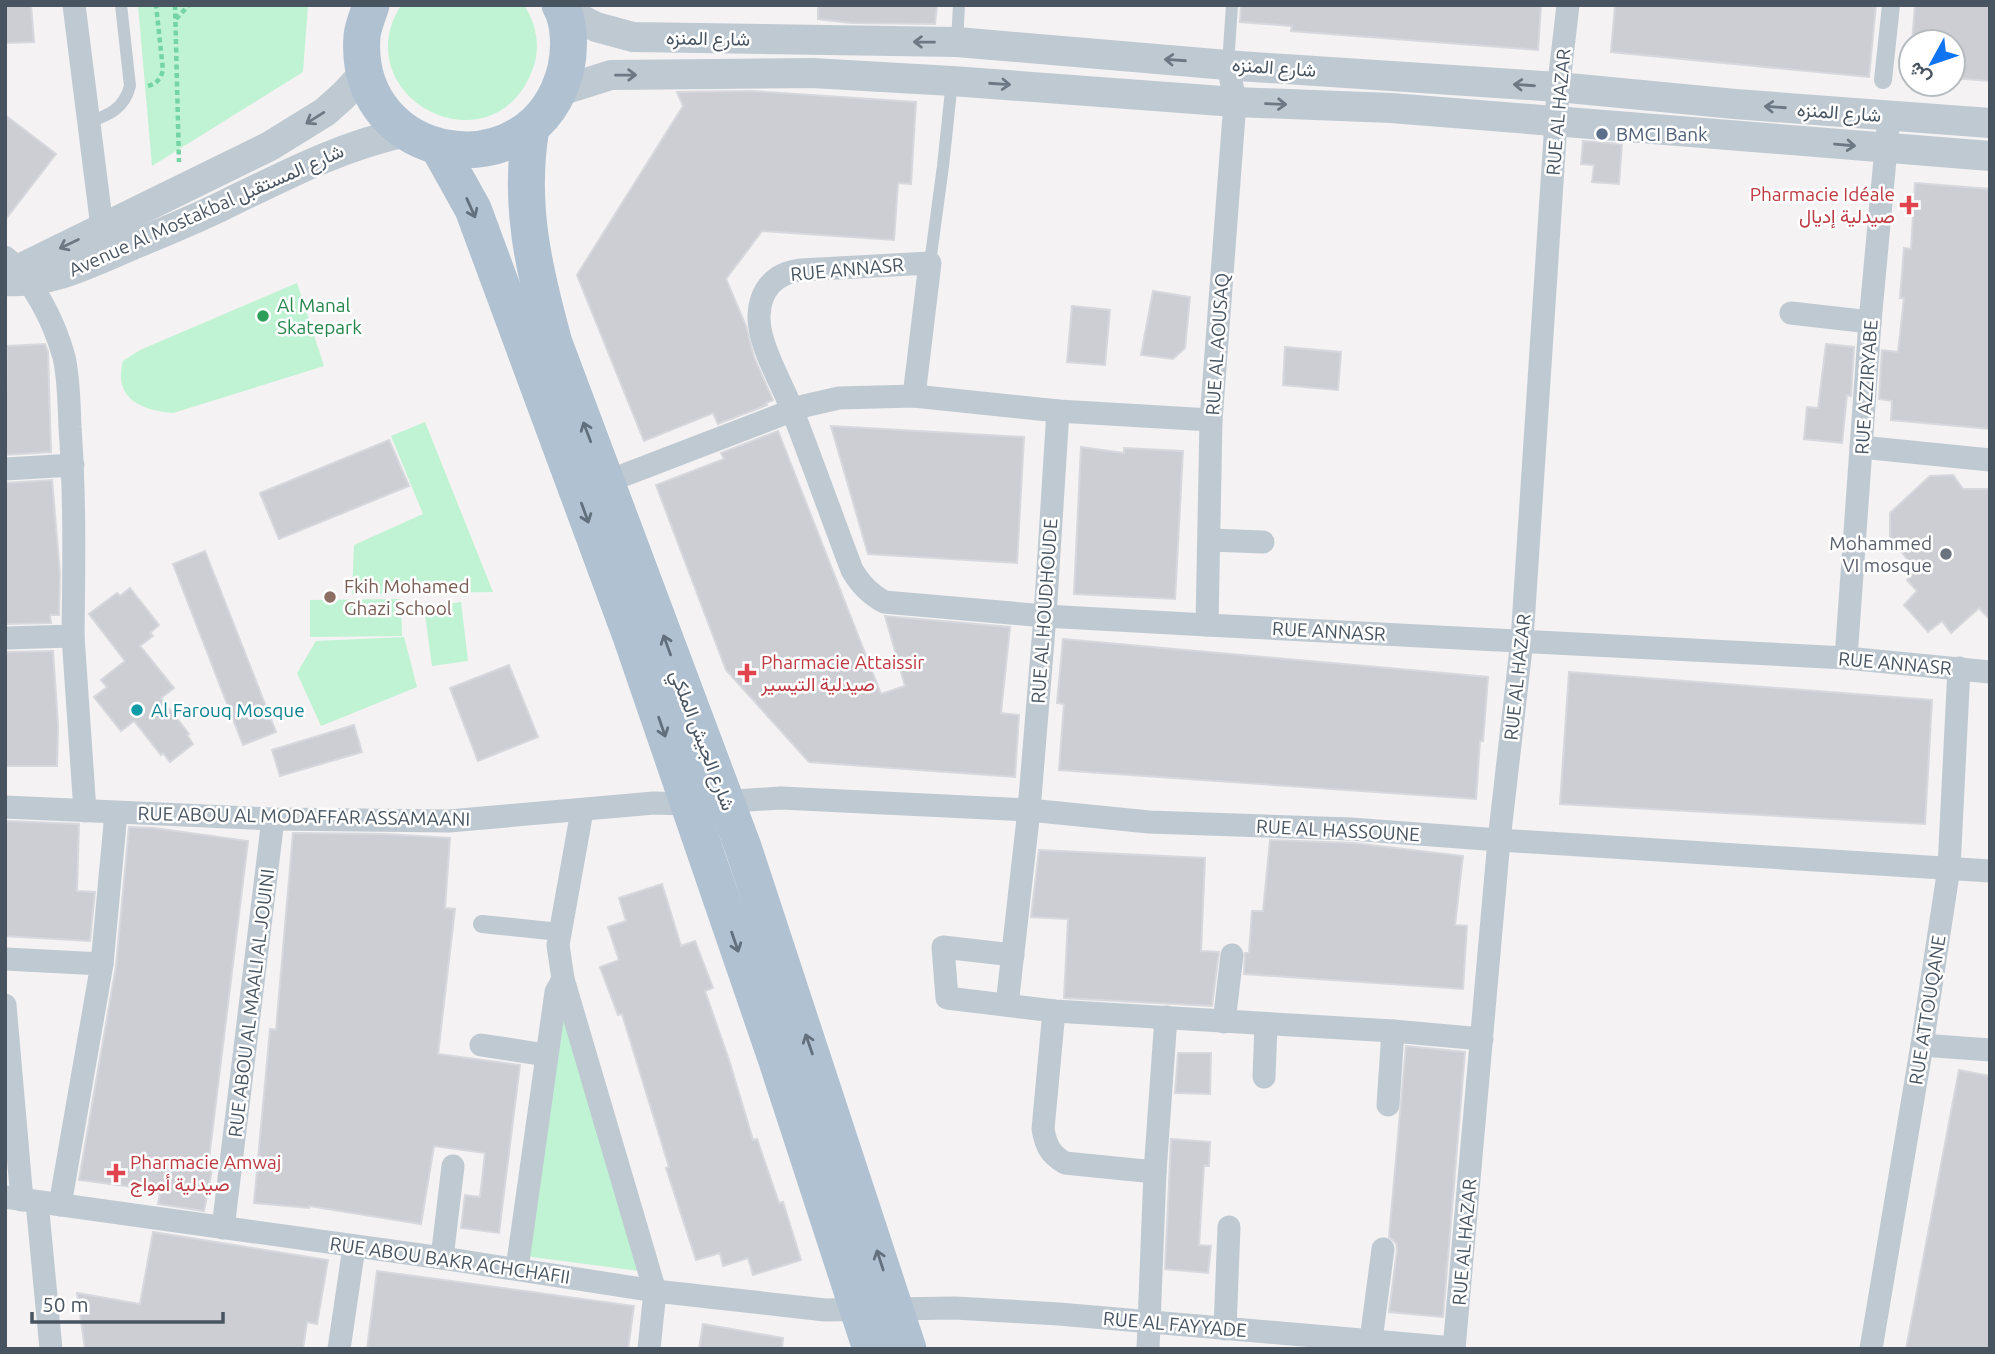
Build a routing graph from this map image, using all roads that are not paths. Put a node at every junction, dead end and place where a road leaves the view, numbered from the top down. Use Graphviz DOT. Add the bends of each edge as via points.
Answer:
graph roads {
  1 [pos="74,5"];
  2 [pos="121,5"];
  3 [pos="371,5"];
  4 [pos="959,5"];
  5 [pos="1233,5"];
  6 [pos="1568,5"];
  7 [pos="1891,5"];
  8 [pos="561,7"];
  9 [pos="957,43"];
  10 [pos="1228,64"];
  11 [pos="365,72"];
  12 [pos="1883,80"];
  13 [pos="952,81"];
  14 [pos="1558,87"];
  15 [pos="560,91"];
  16 [pos="1235,102"];
  17 [pos="1889,116"];
  18 [pos="1557,121"];
  19 [pos="89,122"];
  20 [pos="1990,123"];
  21 [pos="531,128"];
  22 [pos="406,132"];
  23 [pos="439,148"];
  24 [pos="1887,149"];
  25 [pos="1990,156"];
  26 [pos="104,242"];
  27 [pos="930,262"];
  28 [pos="13,273"];
  29 [pos="1791,313"];
  30 [pos="1870,322"];
  31 [pos="914,396"];
  32 [pos="793,411"];
  33 [pos="1058,411"];
  34 [pos="1211,420"];
  35 [pos="1861,447"];
  36 [pos="1990,460"];
  37 [pos="73,465"];
  38 [pos="5,469"];
  39 [pos="606,482"];
  40 [pos="1210,540"];
  41 [pos="1263,542"];
  42 [pos="1045,616"];
  43 [pos="1207,625"];
  44 [pos="73,635"];
  45 [pos="5,638"];
  46 [pos="1522,640"];
  47 [pos="1846,658"];
  48 [pos="1959,668"];
  49 [pos="1990,672"];
  50 [pos="726,800"];
  51 [pos="687,804"];
  52 [pos="5,807"];
  53 [pos="1029,810"];
  54 [pos="85,811"];
  55 [pos="582,811"];
  56 [pos="116,813"];
  57 [pos="273,819"];
  58 [pos="1499,841"];
  59 [pos="1949,868"];
  60 [pos="1990,871"];
  61 [pos="482,924"];
  62 [pos="560,932"];
  63 [pos="1232,955"];
  64 [pos="1013,956"];
  65 [pos="5,959"];
  66 [pos="102,964"];
  67 [pos="563,979"];
  68 [pos="5,1005"];
  69 [pos="1007,1005"];
  70 [pos="1054,1011"];
  71 [pos="1166,1017"];
  72 [pos="1224,1022"];
  73 [pos="1266,1025"];
  74 [pos="1393,1031"];
  75 [pos="1482,1039"];
  76 [pos="481,1045"];
  77 [pos="1922,1045"];
  78 [pos="1990,1050"];
  79 [pos="546,1055"];
  80 [pos="1264,1077"];
  81 [pos="1388,1105"];
  82 [pos="453,1166"];
  83 [pos="1155,1172"];
  84 [pos="21,1200"];
  85 [pos="60,1205"];
  86 [pos="1229,1227"];
  87 [pos="223,1228"];
  88 [pos="354,1247"];
  89 [pos="1383,1249"];
  90 [pos="442,1258"];
  91 [pos="517,1269"];
  92 [pos="655,1291"];
  93 [pos="895,1308"];
  94 [pos="858,1310"];
  95 [pos="1148,1321"];
  96 [pos="1225,1329"];
  97 [pos="1266,1340"];
  98 [pos="1371,1340"];
  99 [pos="1454,1348"];
  100 [pos="51,1349"];
  101 [pos="340,1349"];
  102 [pos="649,1349"];
  103 [pos="871,1349"];
  104 [pos="908,1349"];
  105 [pos="1148,1349"];
  106 [pos="1871,1349"];
  1 -- 19 [label="street"];
  2 -- 19 [label="lane" via="130,86 127,97 120,108"];
  3 -- 11 [label="main road" via="362,35"];
  4 -- 9 [label="lane"];
  5 -- 10 [label="lane"];
  6 -- 14 [label="street, RUE AL HAZAR"];
  7 -- 12 [label="street"];
  9 -- 8 [label="street, شارع المنزه, one-way" via="633,37 596,27"];
  8 -- 15 [label="main road" via="570,51"];
  10 -- 9 [label="street, شارع المنزه, one-way"];
  14 -- 10 [label="street, شارع المنزه, one-way"];
  10 -- 16 [label="street, RUE AL AOUSAQ"];
  11 -- 22 [label="main road" via="387,116"];
  11 -- 26 [label="street, Avenue Al Mostakbal شارع المستقبل, one-way" via="325,112 270,146 179,190"];
  15 -- 13 [label="street, شارع المنزه, one-way" via="611,75 812,73"];
  13 -- 16 [label="street, شارع المنزه, one-way"];
  13 -- 27 [label="lane"];
  17 -- 14 [label="street, شارع المنزه, one-way"];
  14 -- 18 [label="street, RUE AL HAZAR"];
  15 -- 21 [label="main road"];
  16 -- 18 [label="street, شارع المنزه, one-way"];
  16 -- 34 [label="street, RUE AL AOUSAQ"];
  17 -- 20 [label="street, شارع المنزه"];
  17 -- 24 [label="street, RUE AZZIRYABE"];
  18 -- 24 [label="street, شارع المنزه, one-way"];
  18 -- 46 [label="street, RUE AL HAZAR"];
  19 -- 26 [label="street"];
  21 -- 23 [label="main road" via="503,144 471,151"];
  39 -- 21 [label="main road, شارع الجيش الملكي, one-way" via="554,343 538,284 525,194"];
  22 -- 23 [label="main road"];
  22 -- 26 [label="street, Avenue Al Mostakbal شارع المستقبل" via="308,164 219,207"];
  23 -- 51 [label="main road, شارع الجيش الملكي, one-way" via="473,209 631,636"];
  24 -- 25 [label="street, شارع المنزه"];
  24 -- 30 [label="street, RUE AZZIRYABE"];
  26 -- 28 [label="street, Avenue Al Mostakbal شارع المستقبل"];
  27 -- 31 [label="street, RUE ANNASR"];
  27 -- 32 [label="street, RUE ANNASR" via="790,271 771,281 761,302 760,326"];
  28 -- 37 [label="street" via="57,336 64,360"];
  29 -- 30 [label="street"];
  30 -- 35 [label="street, RUE AZZIRYABE"];
  31 -- 32 [label="street" via="826,399"];
  31 -- 33 [label="street"];
  32 -- 39 [label="street"];
  32 -- 42 [label="street, RUE ANNASR" via="852,570 870,594 906,606"];
  33 -- 34 [label="street"];
  33 -- 42 [label="street, RUE AL HOUDHOUDE"];
  34 -- 40 [label="street, RUE AL AOUSAQ"];
  35 -- 36 [label="street"];
  35 -- 47 [label="street, RUE AZZIRYABE"];
  37 -- 38 [label="street"];
  37 -- 44 [label="street"];
  50 -- 39 [label="main road, شارع الجيش الملكي, one-way"];
  40 -- 41 [label="street"];
  40 -- 43 [label="street, RUE AL AOUSAQ"];
  42 -- 43 [label="street, RUE ANNASR"];
  42 -- 53 [label="street, RUE AL HOUDHOUDE"];
  43 -- 46 [label="street, RUE ANNASR"];
  44 -- 45 [label="street"];
  44 -- 54 [label="street"];
  46 -- 47 [label="street, RUE ANNASR"];
  46 -- 58 [label="street, RUE AL HAZAR"];
  47 -- 48 [label="street, RUE ANNASR"];
  48 -- 49 [label="street, RUE ANNASR"];
  48 -- 59 [label="street, RUE ATTOUQANE"];
  50 -- 51 [label="street, RUE AL HASSOUNE"];
  50 -- 53 [label="street, RUE AL HASSOUNE" via="781,798"];
  93 -- 50 [label="main road, شارع الجيش الملكي, one-way"];
  51 -- 55 [label="street, RUE ABOU AL MODAFFAR ASSAMAANI"];
  51 -- 94 [label="main road, شارع الجيش الملكي, one-way"];
  52 -- 54 [label="street, RUE ABOU AL MODAFFAR ASSAMAANI"];
  53 -- 58 [label="street, RUE AL HASSOUNE" via="1149,822 1351,829"];
  53 -- 64 [label="street, RUE AL HOUDHOUDE"];
  54 -- 56 [label="street, RUE ABOU AL MODAFFAR ASSAMAANI"];
  55 -- 57 [label="street, RUE ABOU AL MODAFFAR ASSAMAANI" via="449,821"];
  55 -- 62 [label="street"];
  56 -- 57 [label="street, RUE ABOU AL MODAFFAR ASSAMAANI"];
  56 -- 66 [label="street"];
  57 -- 87 [label="street, RUE ABOU AL MAALI AL JOUINI"];
  58 -- 59 [label="street, RUE AL HASSOUNE"];
  58 -- 75 [label="street, RUE AL HAZAR"];
  59 -- 60 [label="street, RUE AL HASSOUNE"];
  59 -- 77 [label="street, RUE ATTOUQANE"];
  61 -- 62 [label="street"];
  62 -- 67 [label="street" via="558,957"];
  63 -- 72 [label="street"];
  64 -- 69 [label="street, RUE AL HOUDHOUDE"];
  64 -- 69 [label="street" via="943,947 947,998"];
  65 -- 66 [label="street"];
  66 -- 85 [label="street"];
  67 -- 79 [label="street" via="556,992"];
  67 -- 92 [label="street"];
  68 -- 84 [label="street"];
  69 -- 70 [label="street"];
  70 -- 71 [label="street"];
  70 -- 83 [label="street" via="1045,1144 1065,1163"];
  71 -- 72 [label="street"];
  71 -- 83 [label="street"];
  72 -- 73 [label="street"];
  73 -- 74 [label="street"];
  73 -- 80 [label="street"];
  74 -- 75 [label="street"];
  74 -- 81 [label="street"];
  75 -- 99 [label="street, RUE AL HAZAR"];
  76 -- 79 [label="street"];
  77 -- 78 [label="street"];
  77 -- 106 [label="street, RUE ATTOUQANE"];
  79 -- 91 [label="street"];
  82 -- 90 [label="street"];
  83 -- 95 [label="street"];
  84 -- 85 [label="street, RUE ABOU BAKR ACHCHAFII"];
  84 -- 100 [label="street"];
  85 -- 87 [label="street, RUE ABOU BAKR ACHCHAFII"];
  86 -- 96 [label="street"];
  87 -- 88 [label="street, RUE ABOU BAKR ACHCHAFII"];
  88 -- 90 [label="street, RUE ABOU BAKR ACHCHAFII"];
  88 -- 101 [label="street"];
  89 -- 98 [label="street"];
  90 -- 91 [label="street, RUE ABOU BAKR ACHCHAFII"];
  91 -- 92 [label="street, RUE ABOU BAKR ACHCHAFII"];
  92 -- 94 [label="street, RUE ABOU BAKR ACHCHAFII"];
  92 -- 102 [label="street"];
  93 -- 94 [label="street, RUE ABOU BAKR ACHCHAFII"];
  93 -- 95 [label="street, RUE AL FAYYADE"];
  93 -- 104 [label="main road, شارع الجيش الملكي"];
  94 -- 103 [label="main road, شارع الجيش الملكي"];
  95 -- 96 [label="street, RUE AL FAYYADE"];
  95 -- 105 [label="street"];
  96 -- 97 [label="street, RUE AL FAYYADE"];
  97 -- 98 [label="street, RUE AL FAYYADE"];
  98 -- 99 [label="street, RUE AL FAYYADE"];
}
